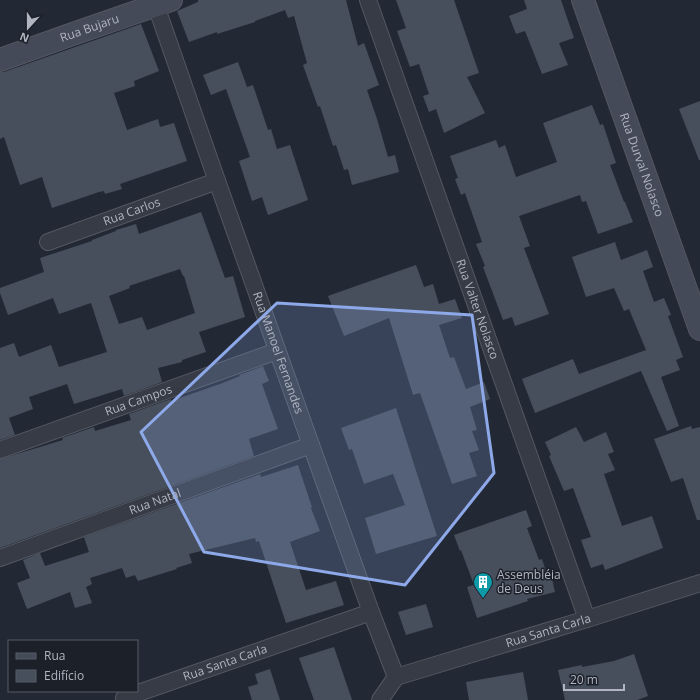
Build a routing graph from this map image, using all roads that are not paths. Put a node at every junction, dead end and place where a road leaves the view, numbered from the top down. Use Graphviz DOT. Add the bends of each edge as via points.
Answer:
graph roads {
  1 [pos="368,0"];
  2 [pos="583,0"];
  3 [pos="161,2"];
  4 [pos="0,60"];
  5 [pos="217,181"];
  6 [pos="48,242"];
  7 [pos="700,329"];
  8 [pos="277,351"];
  9 [pos="311,445"];
  10 [pos="0,450"];
  11 [pos="0,558"];
  12 [pos="700,583"];
  13 [pos="371,612"];
  14 [pos="586,619"];
  15 [pos="396,677"];
  16 [pos="124,698"];
  17 [pos="380,700"];
  1 -- 14 [label="street, Rua Valter Nolasco"];
  2 -- 7 [label="street, Rua Durval Nolasco"];
  3 -- 4 [label="street, Rua Bujaru"];
  3 -- 5 [label="street, Rua Manoel Fernandes"];
  5 -- 6 [label="street, Rua Carlos"];
  5 -- 8 [label="street, Rua Manoel Fernandes"];
  8 -- 9 [label="street, Rua Manoel Fernandes"];
  8 -- 10 [label="street, Rua Campos"];
  9 -- 11 [label="street, Rua Natal"];
  9 -- 13 [label="street, Rua Manoel Fernandes"];
  12 -- 14 [label="street, Rua Santa Carla"];
  13 -- 15 [label="street, Rua Manoel Fernandes"];
  13 -- 16 [label="street, Rua Santa Carla"];
  14 -- 15 [label="street, Rua Santa Carla"];
  15 -- 17 [label="street"];
}
